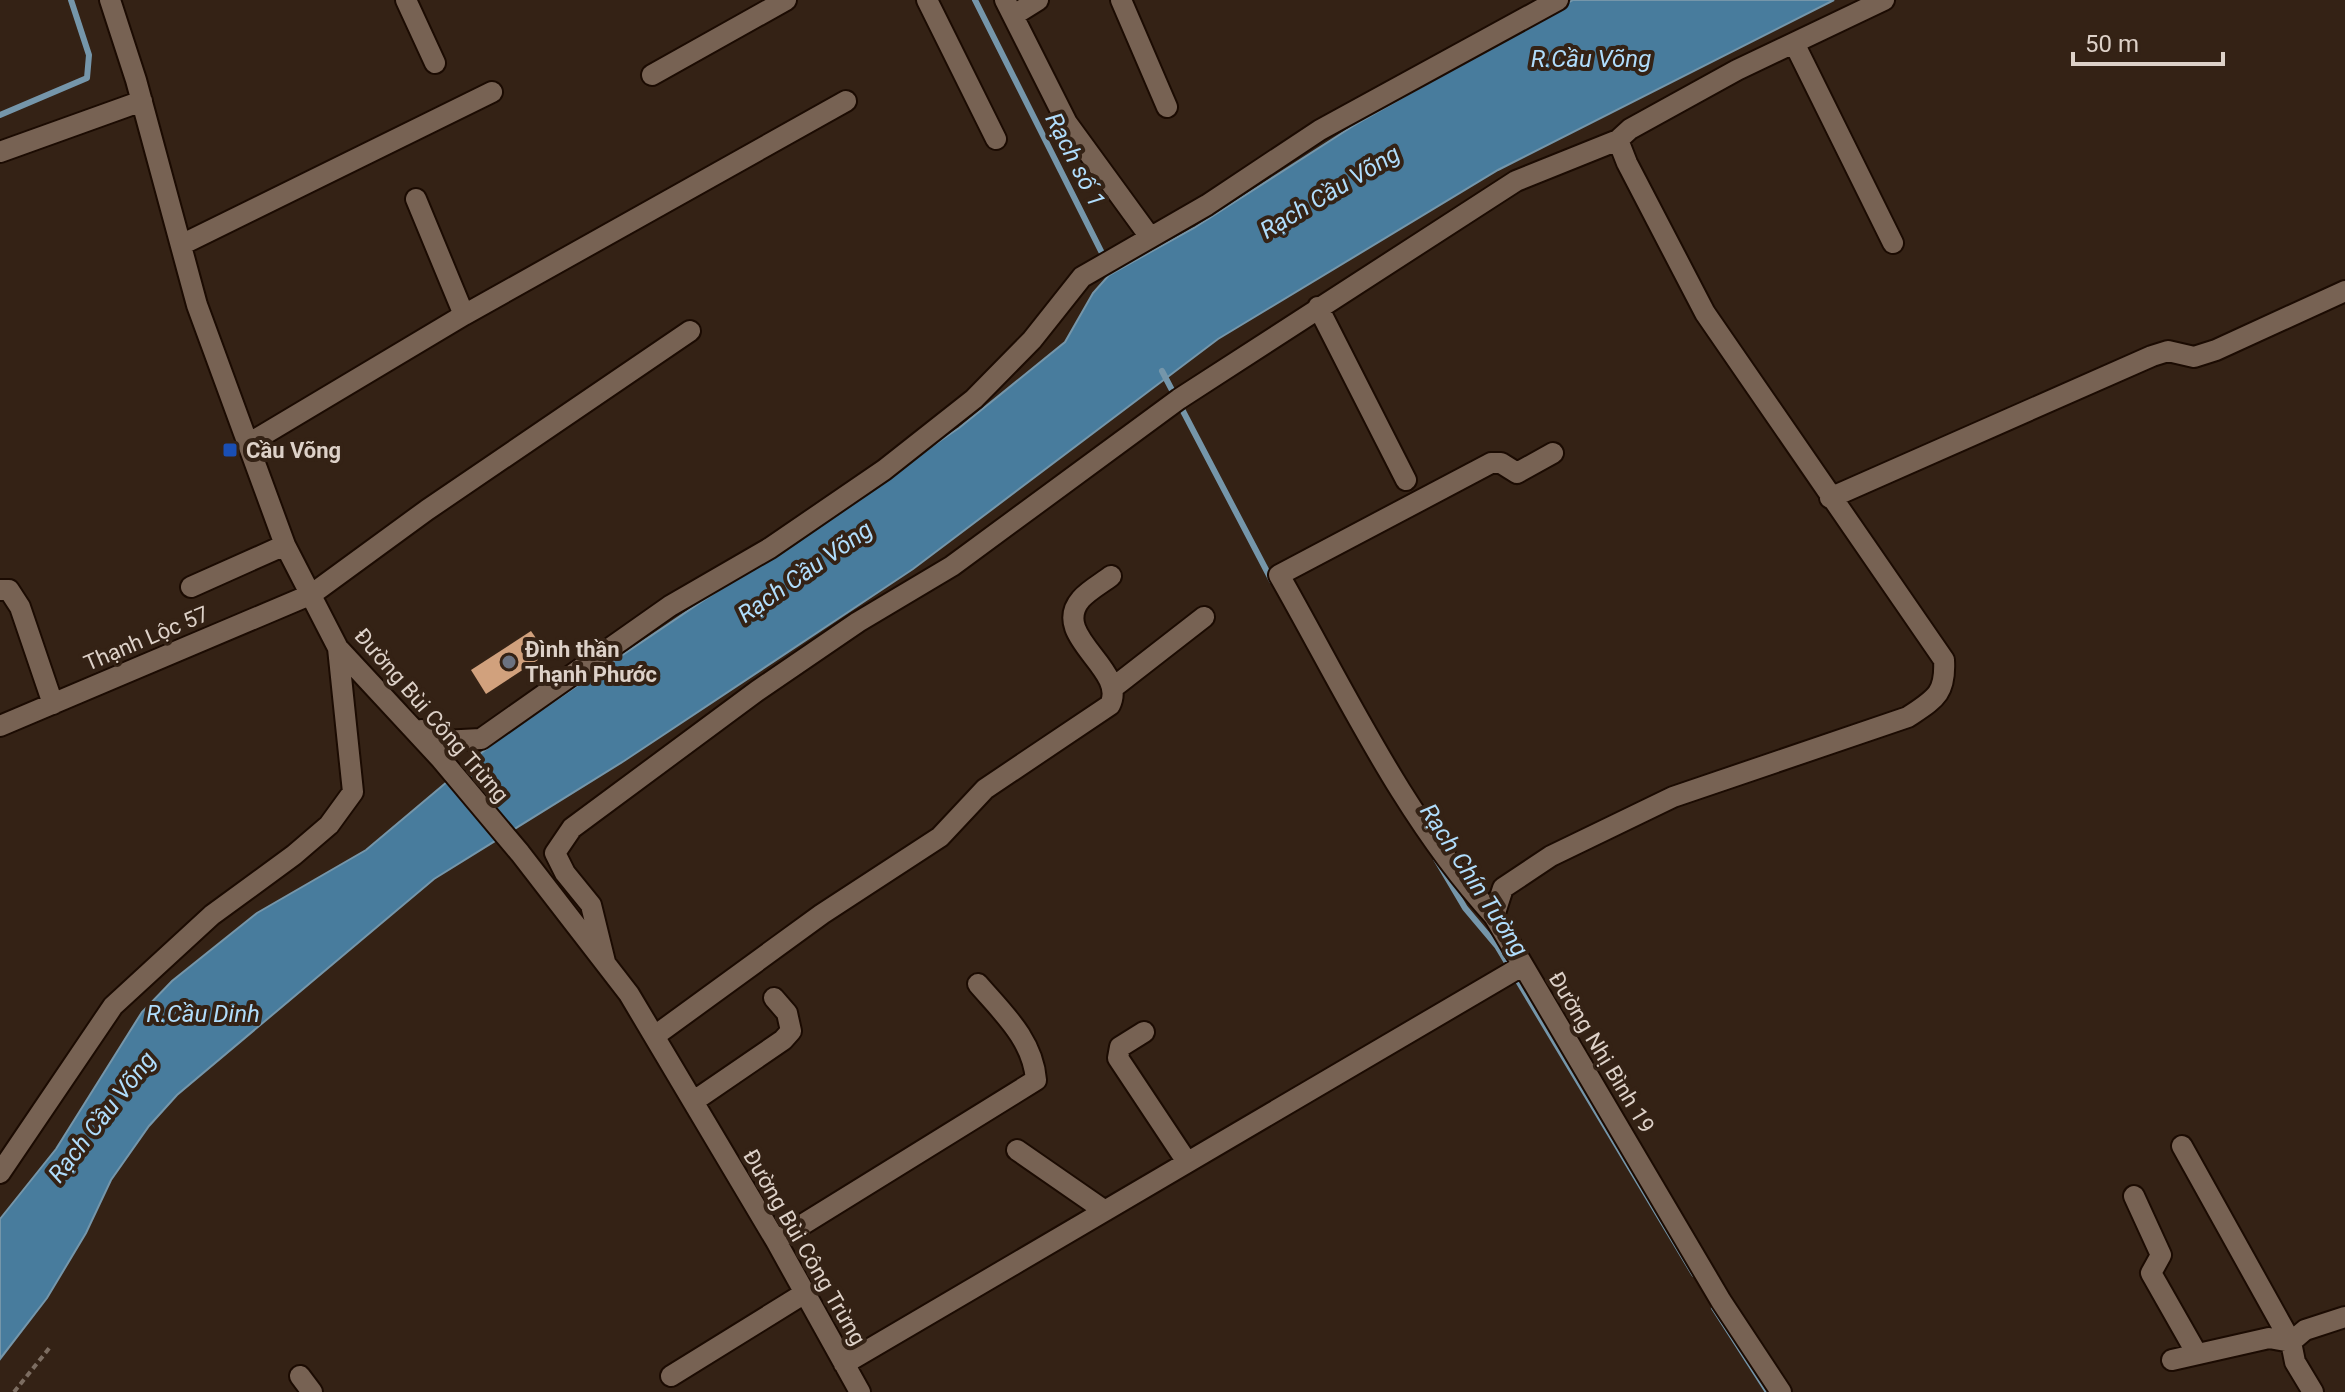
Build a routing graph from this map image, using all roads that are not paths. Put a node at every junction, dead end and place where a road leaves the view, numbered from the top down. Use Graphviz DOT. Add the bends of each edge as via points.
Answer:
graph roads {
  1 [pos="110,0"];
  2 [pos="406,0"];
  3 [pos="786,0"];
  4 [pos="927,0"];
  5 [pos="1038,0"];
  6 [pos="1121,0"];
  7 [pos="1558,0"];
  8 [pos="1884,0"];
  9 [pos="1010,8"];
  10 [pos="1794,43"];
  11 [pos="435,63"];
  12 [pos="652,75"];
  13 [pos="492,92"];
  14 [pos="142,101"];
  15 [pos="846,101"];
  16 [pos="1167,107"];
  17 [pos="996,139"];
  18 [pos="1618,140"];
  19 [pos="0,152"];
  20 [pos="416,199"];
  21 [pos="1150,237"];
  22 [pos="1893,243"];
  23 [pos="181,245"];
  24 [pos="2345,291"];
  25 [pos="1318,307"];
  26 [pos="464,315"];
  27 [pos="690,331"];
  28 [pos="248,444"];
  29 [pos="1553,453"];
  30 [pos="1406,480"];
  31 [pos="1830,498"];
  32 [pos="285,545"];
  33 [pos="1111,576"];
  34 [pos="191,587"];
  35 [pos="0,590"];
  36 [pos="312,594"];
  37 [pos="1204,617"];
  38 [pos="338,648"];
  39 [pos="1114,687"];
  40 [pos="53,704"];
  41 [pos="407,723"];
  42 [pos="0,726"];
  43 [pos="1494,916"];
  44 [pos="605,962"];
  45 [pos="1522,966"];
  46 [pos="978,984"];
  47 [pos="774,998"];
  48 [pos="1144,1032"];
  49 [pos="656,1035"];
  50 [pos="694,1101"];
  51 [pos="2182,1146"];
  52 [pos="1017,1150"];
  53 [pos="1187,1162"];
  54 [pos="0,1173"];
  55 [pos="2134,1196"];
  56 [pos="1105,1211"];
  57 [pos="776,1241"];
  58 [pos="805,1293"];
  59 [pos="2345,1317"];
  60 [pos="2291,1342"];
  61 [pos="2197,1354"];
  62 [pos="2172,1360"];
  63 [pos="844,1364"];
  64 [pos="671,1376"];
  65 [pos="860,1392"];
  66 [pos="1781,1392"];
  67 [pos="2313,1392"];
  1 -- 14 [label="street, Đường Bùi Công Trừng"];
  2 -- 11 [label="street"];
  3 -- 12 [label="street"];
  4 -- 17 [label="street"];
  5 -- 9 [label="street"];
  6 -- 16 [label="street"];
  7 -- 21 [label="street" via="1320,130"];
  8 -- 10 [label="street"];
  9 -- 21 [label="street" via="1067,123"];
  10 -- 18 [label="street" via="1678,101"];
  10 -- 22 [label="street"];
  13 -- 23 [label="street"];
  14 -- 19 [label="street"];
  14 -- 23 [label="street, Đường Bùi Công Trừng"];
  15 -- 26 [label="street"];
  18 -- 25 [label="street" via="1516,181"];
  18 -- 31 [label="street" via="1705,313"];
  20 -- 26 [label="street"];
  21 -- 41 [label="street" via="1082,277 1032,340 974,399 884,470 770,548 670,606 481,739 442,741"];
  23 -- 28 [label="street, Đường Bùi Công Trừng"];
  24 -- 31 [label="street" via="2216,350 2194,357 2168,351 2152,356"];
  25 -- 30 [label="street"];
  25 -- 44 [label="street" via="1173,404 952,566 757,691 572,828 555,853 591,905"];
  26 -- 28 [label="street"];
  27 -- 36 [label="street, Thạnh Lộc 57"];
  28 -- 32 [label="street, Đường Bùi Công Trừng"];
  29 -- 43 [label="street, Đường Nhị Bình 19" via="1517,473 1491,463 1279,575 1390,770 1461,880"];
  31 -- 43 [label="street" via="1944,660 1945,683 1933,700 1908,717 1673,797 1551,856 1503,888"];
  32 -- 34 [label="street"];
  32 -- 36 [label="street, Đường Bùi Công Trừng"];
  33 -- 39 [label="street" via="1079,600 1074,622"];
  35 -- 40 [label="street" via="9,590 20,607"];
  36 -- 38 [label="street, Đường Bùi Công Trừng"];
  36 -- 40 [label="street, Thạnh Lộc 57"];
  37 -- 39 [label="street"];
  38 -- 41 [label="street, Đường Bùi Công Trừng"];
  38 -- 54 [label="street" via="353,792 329,825 212,915 113,1006"];
  39 -- 49 [label="street" via="1110,705 985,789 940,837 822,914"];
  40 -- 42 [label="street, Thạnh Lộc 57"];
  41 -- 44 [label="street, Đường Bùi Công Trừng" via="520,853"];
  43 -- 45 [label="street, Đường Nhị Bình 19"];
  44 -- 49 [label="street, Đường Bùi Công Trừng"];
  45 -- 53 [label="street"];
  45 -- 66 [label="street, Đường Nhị Bình 19"];
  46 -- 57 [label="street" via="1017,1029 1035,1062 1036,1080"];
  47 -- 50 [label="street" via="787,1013 791,1031"];
  48 -- 53 [label="street" via="1120,1047 1118,1058"];
  49 -- 50 [label="street, Đường Bùi Công Trừng"];
  50 -- 57 [label="street, Đường Bùi Công Trừng"];
  51 -- 60 [label="street"];
  52 -- 56 [label="street"];
  53 -- 56 [label="street"];
  55 -- 61 [label="street" via="2161,1255 2151,1273"];
  56 -- 63 [label="street"];
  57 -- 58 [label="street, Đường Bùi Công Trừng"];
  58 -- 63 [label="street, Đường Bùi Công Trừng"];
  58 -- 64 [label="street"];
  59 -- 60 [label="street" via="2305,1330"];
  60 -- 61 [label="street" via="2269,1338"];
  60 -- 67 [label="street" via="2295,1362"];
  61 -- 62 [label="street"];
  63 -- 65 [label="street, Đường Bùi Công Trừng"];
}
